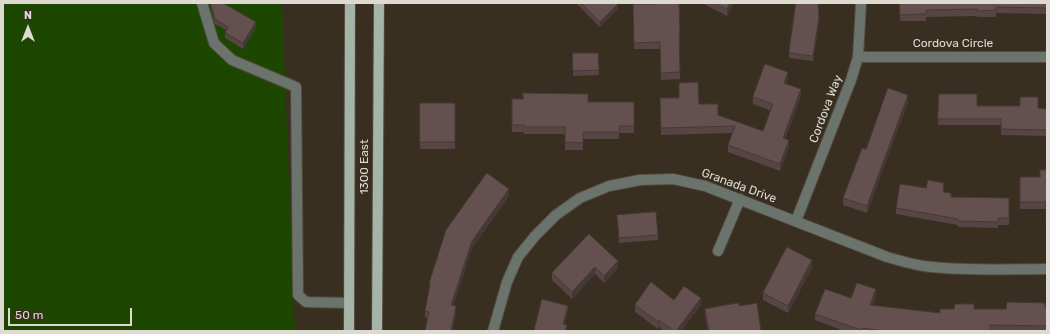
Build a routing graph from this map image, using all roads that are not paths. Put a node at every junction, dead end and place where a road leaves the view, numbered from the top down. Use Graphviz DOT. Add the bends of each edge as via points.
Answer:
graph roads {
  1 [pos="202,3"];
  2 [pos="350,3"];
  3 [pos="379,3"];
  4 [pos="861,3"];
  5 [pos="858,57"];
  6 [pos="1047,57"];
  7 [pos="740,199"];
  8 [pos="796,221"];
  9 [pos="718,251"];
  10 [pos="1047,269"];
  11 [pos="349,303"];
  12 [pos="349,331"];
  13 [pos="377,331"];
  14 [pos="493,331"];
  1 -- 11 [label="street" via="214,43 232,60 296,87 298,295 306,302"];
  2 -- 11 [label="main road, 1300 East"];
  3 -- 13 [label="main road, 1300 East"];
  4 -- 5 [label="street, Cordova Way"];
  5 -- 6 [label="street, Cordova Circle"];
  5 -- 8 [label="street, Cordova Way"];
  7 -- 8 [label="street, Granada Drive"];
  7 -- 9 [label="street"];
  7 -- 14 [label="street, Granada Drive" via="705,186 673,179 640,180 609,186 580,198 556,215 518,257 507,282"];
  8 -- 10 [label="street, Granada Drive" via="887,257 909,263 955,269"];
  11 -- 12 [label="main road, 1300 East"];
}
